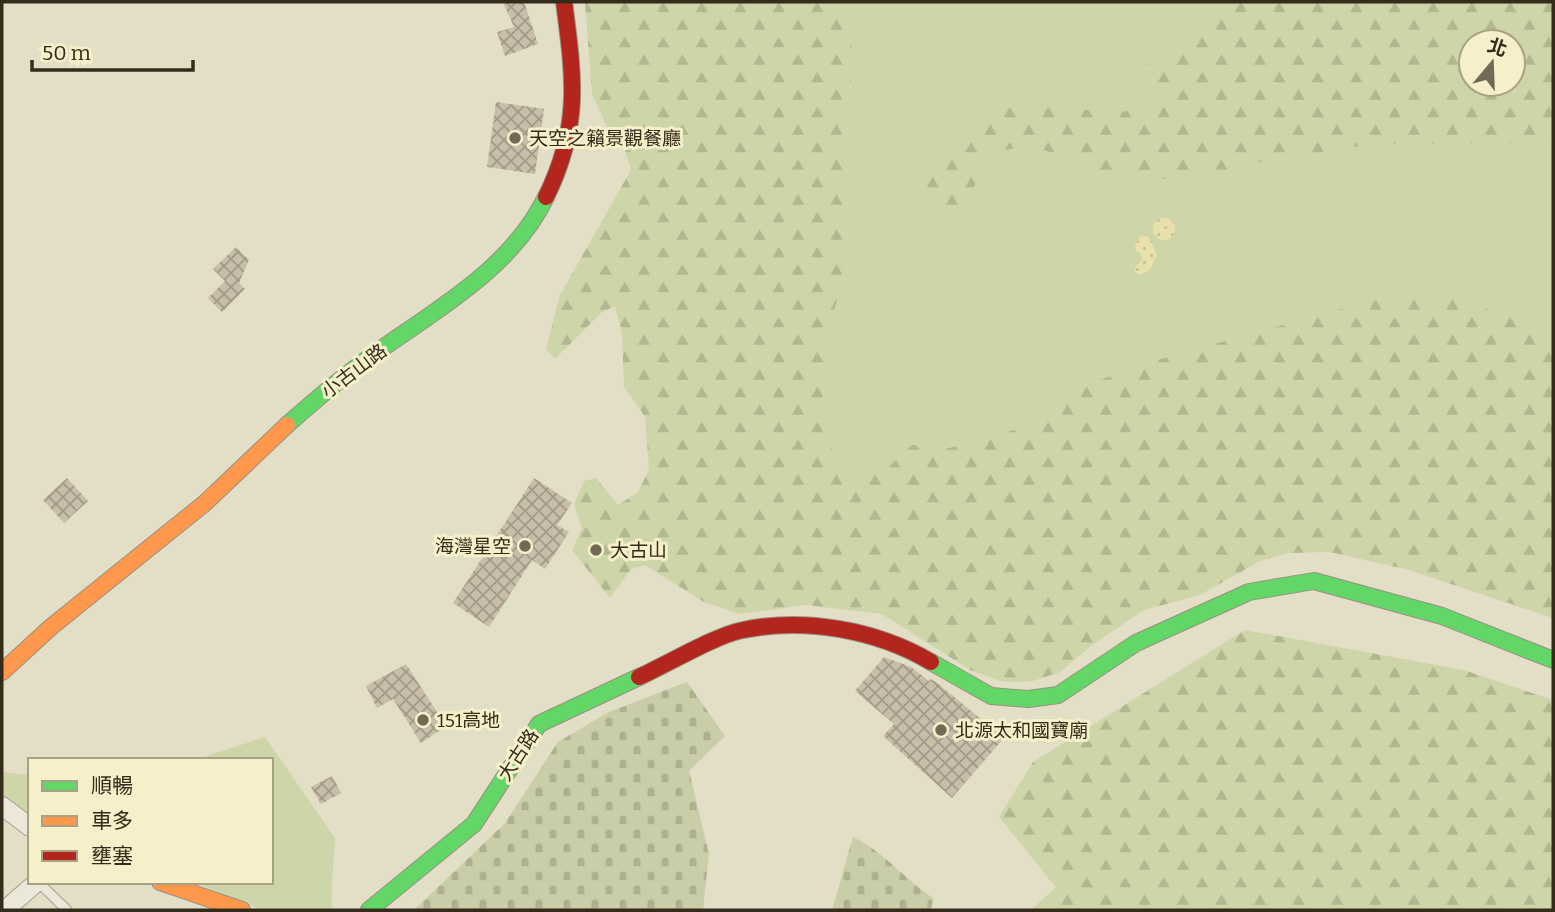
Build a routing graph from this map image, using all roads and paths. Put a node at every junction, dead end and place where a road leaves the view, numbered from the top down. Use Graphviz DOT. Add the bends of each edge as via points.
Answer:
graph roads {
  1 [pos="564,2"];
  2 [pos="1553,660"];
  3 [pos="2,672"];
  4 [pos="2,806"];
  5 [pos="28,826"];
  6 [pos="35,884"];
  7 [pos="39,884"];
  8 [pos="166,884"];
  9 [pos="5,910"];
  10 [pos="67,910"];
  11 [pos="242,910"];
  12 [pos="369,910"];
  1 -- 3 [label="street, 小古山路" via="573,77 572,123 561,168 522,236 494,267 338,381 204,504 103,583"];
  2 -- 12 [label="street, 大古路" via="1442,616 1314,581 1249,592 1136,643 1058,695 1028,699 990,696 918,654 867,635 804,624 741,630 538,723 474,824"];
  4 -- 5 [label="street"];
  6 -- 9 [label="street"];
  7 -- 10 [label="lane"];
  8 -- 11 [label="street"];
}
